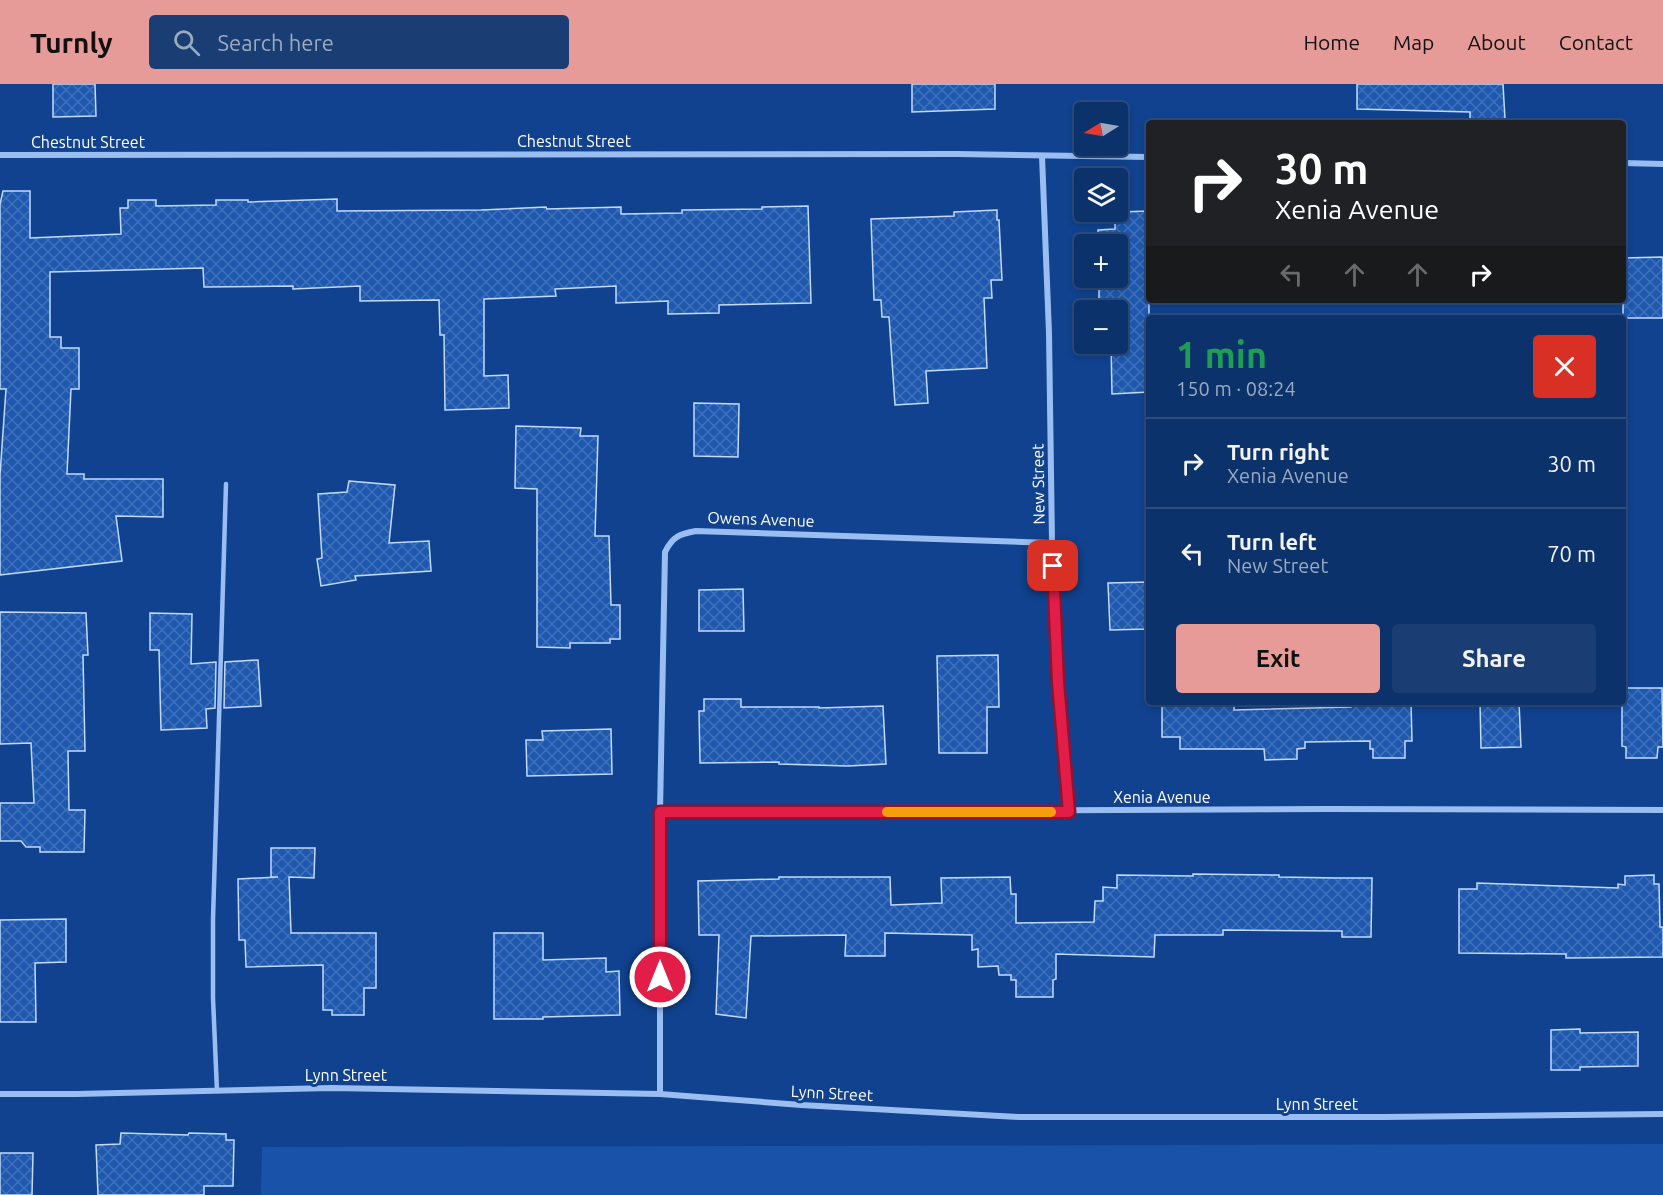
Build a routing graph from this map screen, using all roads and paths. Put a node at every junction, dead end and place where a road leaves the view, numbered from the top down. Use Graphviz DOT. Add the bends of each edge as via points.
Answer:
graph roads {
  1 [pos="0,155"];
  2 [pos="1042,156"];
  3 [pos="1146,157"];
  4 [pos="1626,163"];
  5 [pos="1663,164"];
  6 [pos="226,484"];
  7 [pos="1052,543"];
  8 [pos="1663,810"];
  9 [pos="660,812"];
  10 [pos="1069,812"];
  11 [pos="217,1091"];
  12 [pos="0,1094"];
  13 [pos="660,1094"];
  14 [pos="1663,1114"];
  1 -- 2 [label="street, Chestnut Street"];
  2 -- 3 [label="street, Chestnut Street"];
  2 -- 7 [label="street, New Street"];
  4 -- 5 [label="street"];
  6 -- 11 [label="lane" via="213,920"];
  7 -- 9 [label="street, Owens Avenue" via="696,531 670,542 665,552"];
  7 -- 10 [label="street, New Street"];
  8 -- 10 [label="street, Xenia Avenue"];
  9 -- 10 [label="street, Xenia Avenue"];
  9 -- 13 [label="street"];
  11 -- 12 [label="street, Lynn Street"];
  11 -- 13 [label="street, Lynn Street" via="332,1088"];
  13 -- 14 [label="street, Lynn Street" via="1019,1117"];
}
